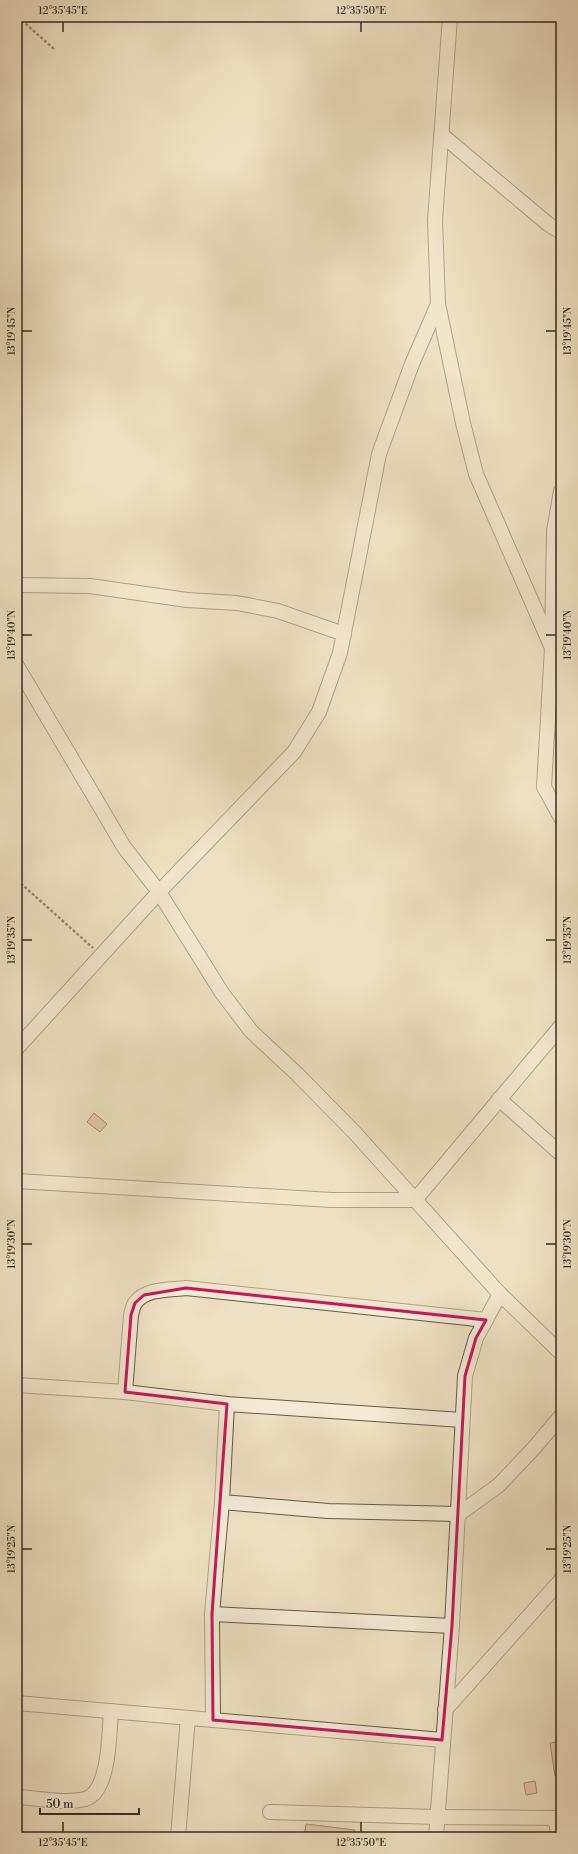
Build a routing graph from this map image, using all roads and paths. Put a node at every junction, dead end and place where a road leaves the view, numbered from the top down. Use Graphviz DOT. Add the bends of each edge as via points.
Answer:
graph roads {
  1 [pos="18,17"];
  2 [pos="450,17"];
  3 [pos="54,49"];
  4 [pos="442,135"];
  5 [pos="561,232"];
  6 [pos="438,304"];
  7 [pos="561,491"];
  8 [pos="17,585"];
  9 [pos="344,634"];
  10 [pos="552,648"];
  11 [pos="17,666"];
  12 [pos="561,818"];
  13 [pos="17,880"];
  14 [pos="159,892"];
  15 [pos="101,955"];
  16 [pos="561,1026"];
  17 [pos="17,1048"];
  18 [pos="499,1099"];
  19 [pos="561,1154"];
  20 [pos="17,1181"];
  21 [pos="415,1200"];
  22 [pos="500,1294"];
  23 [pos="486,1320"];
  24 [pos="561,1353"];
  25 [pos="17,1385"];
  26 [pos="125,1392"];
  27 [pos="227,1404"];
  28 [pos="561,1416"];
  29 [pos="462,1420"];
  30 [pos="222,1502"];
  31 [pos="459,1514"];
  32 [pos="561,1580"];
  33 [pos="212,1614"];
  34 [pos="452,1626"];
  35 [pos="17,1703"];
  36 [pos="445,1710"];
  37 [pos="111,1711"];
  38 [pos="188,1718"];
  39 [pos="213,1720"];
  40 [pos="442,1740"];
  41 [pos="17,1797"];
  42 [pos="270,1812"];
  43 [pos="437,1817"];
  44 [pos="558,1818"];
  45 [pos="178,1837"];
  46 [pos="436,1837"];
  47 [pos="559,1837"];
  1 -- 3 [label="path"];
  2 -- 4 [label="street"];
  4 -- 5 [label="street" via="548,224"];
  4 -- 6 [label="street" via="434,220"];
  6 -- 9 [label="street" via="412,364 379,454"];
  6 -- 10 [label="street" via="476,474"];
  7 -- 10 [label="street" via="554,531"];
  8 -- 9 [label="street" via="90,586 187,600 237,603 278,611"];
  9 -- 14 [label="street" via="319,712 294,752"];
  10 -- 12 [label="street" via="544,787"];
  11 -- 14 [label="street" via="124,847"];
  13 -- 15 [label="path"];
  14 -- 15 [label="street"];
  14 -- 21 [label="street" via="222,993 251,1031 303,1079"];
  15 -- 17 [label="street"];
  16 -- 18 [label="street"];
  18 -- 19 [label="street"];
  18 -- 21 [label="street"];
  20 -- 21 [label="street" via="331,1200"];
  21 -- 22 [label="street"];
  22 -- 23 [label="street"];
  22 -- 24 [label="street"];
  23 -- 26 [label="street" via="186,1288 144,1294 135,1303 131,1315"];
  23 -- 29 [label="street" via="476,1338 465,1376"];
  25 -- 26 [label="street"];
  26 -- 27 [label="street"];
  27 -- 29 [label="street"];
  27 -- 30 [label="street"];
  28 -- 31 [label="street" via="499,1485"];
  29 -- 31 [label="street"];
  30 -- 31 [label="street" via="328,1511"];
  30 -- 33 [label="street"];
  31 -- 34 [label="street"];
  32 -- 36 [label="street"];
  33 -- 34 [label="street"];
  33 -- 39 [label="street"];
  34 -- 36 [label="street"];
  35 -- 37 [label="street"];
  36 -- 40 [label="street"];
  37 -- 38 [label="street"];
  37 -- 41 [label="street" via="104,1775 97,1790 86,1799"];
  38 -- 39 [label="street"];
  38 -- 45 [label="street"];
  39 -- 40 [label="street"];
  40 -- 43 [label="street"];
  42 -- 43 [label="street"];
  43 -- 44 [label="street"];
  43 -- 46 [label="street"];
  44 -- 47 [label="street"];
}
